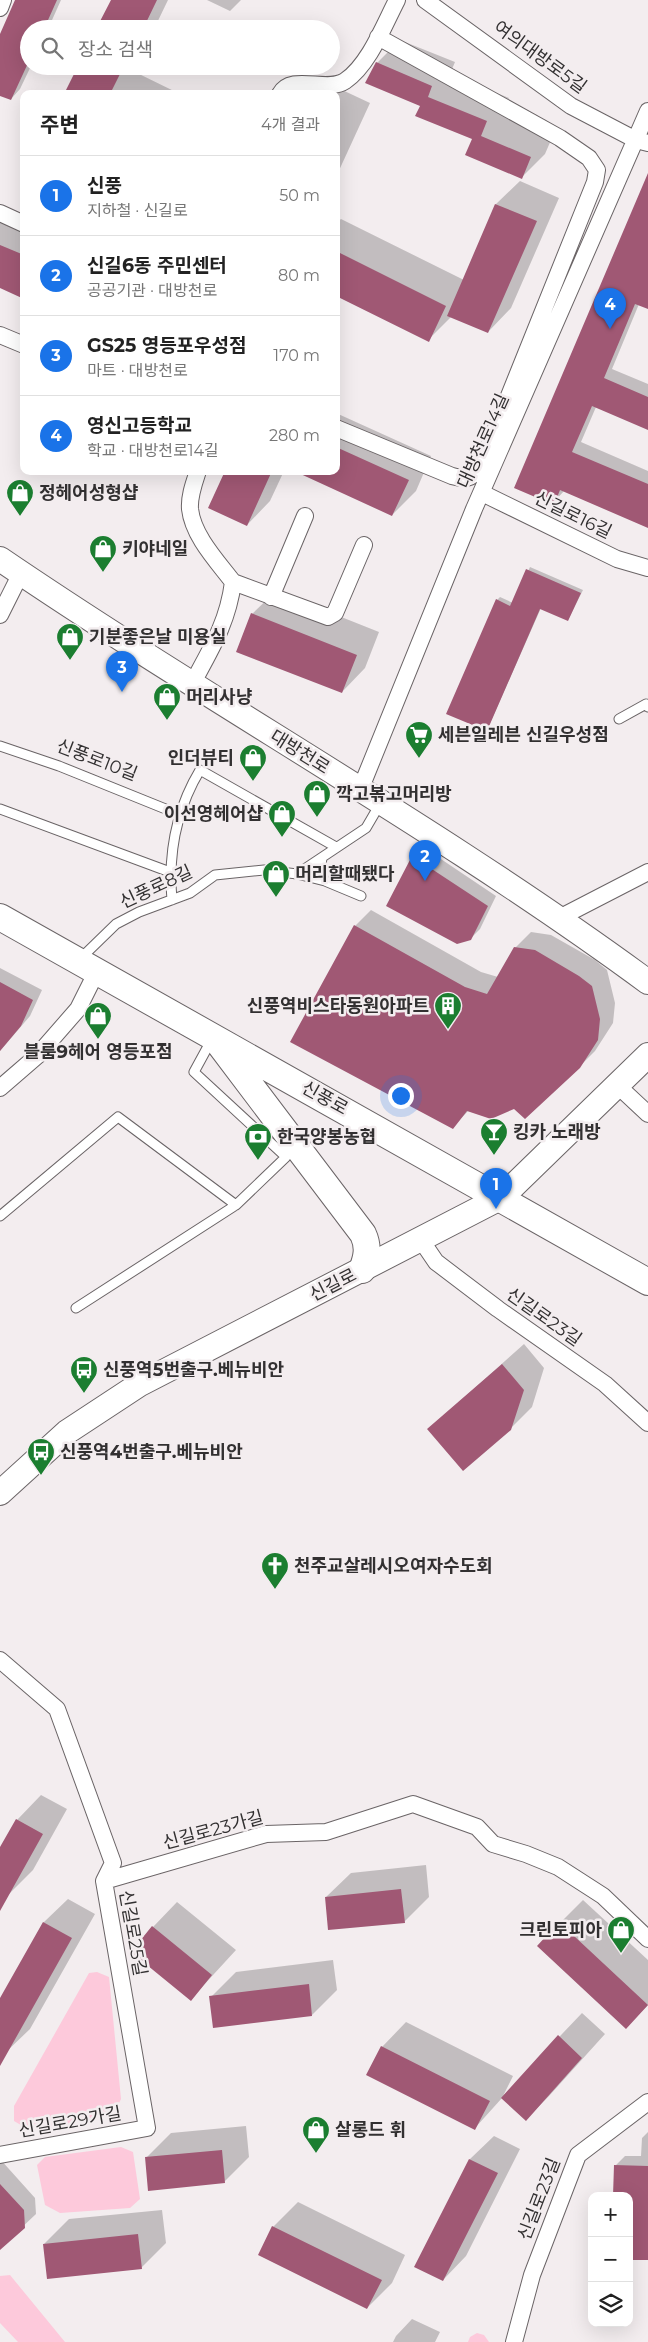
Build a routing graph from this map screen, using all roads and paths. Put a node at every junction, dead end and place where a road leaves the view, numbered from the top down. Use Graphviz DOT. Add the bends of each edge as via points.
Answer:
graph roads {
  1 [pos="3,0"];
  2 [pos="397,0"];
  3 [pos="425,0"];
  4 [pos="0,8"];
  5 [pos="378,37"];
  6 [pos="284,90"];
  7 [pos="648,111"];
  8 [pos="642,142"];
  9 [pos="0,213"];
  10 [pos="20,222"];
  11 [pos="0,335"];
  12 [pos="20,343"];
  13 [pos="340,430"];
  14 [pos="197,475"];
  15 [pos="482,493"];
  16 [pos="305,516"];
  17 [pos="364,545"];
  18 [pos="0,559"];
  19 [pos="648,568"];
  20 [pos="21,573"];
  21 [pos="233,582"];
  22 [pos="271,597"];
  23 [pos="0,615"];
  24 [pos="192,684"];
  25 [pos="648,707"];
  26 [pos="619,719"];
  27 [pos="0,746"];
  28 [pos="360,790"];
  29 [pos="381,802"];
  30 [pos="0,809"];
  31 [pos="178,814"];
  32 [pos="336,848"];
  33 [pos="322,858"];
  34 [pos="170,872"];
  35 [pos="648,872"];
  36 [pos="297,874"];
  37 [pos="325,881"];
  38 [pos="361,896"];
  39 [pos="172,900"];
  40 [pos="0,917"];
  41 [pos="559,918"];
  42 [pos="88,966"];
  43 [pos="648,982"];
  44 [pos="214,1036"];
  45 [pos="648,1055"];
  46 [pos="617,1085"];
  47 [pos="0,1088"];
  48 [pos="648,1114"];
  49 [pos="502,1197"];
  50 [pos="236,1206"];
  51 [pos="0,1216"];
  52 [pos="422,1240"];
  53 [pos="362,1270"];
  54 [pos="648,1282"];
  55 [pos="76,1308"];
  56 [pos="648,1424"];
  57 [pos="0,1493"];
  58 [pos="0,1660"];
  59 [pos="104,1881"];
  60 [pos="648,1939"];
  61 [pos="648,2102"];
  62 [pos="147,2128"];
  63 [pos="0,2155"];
  64 [pos="514,2342"];
  1 -- 4 [label="street"];
  2 -- 5 [label="street"];
  3 -- 8 [label="street, 여의대방로5길" via="571,106"];
  5 -- 6 [label="street" via="368,56 346,81 326,86 296,84"];
  5 -- 13 [label="street" via="560,138 589,158 597,170 596,182 480,468 473,477 452,476"];
  7 -- 8 [label="street, 대방천로14길"];
  8 -- 15 [label="street, 대방천로14길"];
  9 -- 10 [label="street"];
  11 -- 12 [label="street"];
  14 -- 21 [label="street" via="190,510 200,538"];
  15 -- 19 [label="street, 신길로16길" via="618,559"];
  15 -- 28 [label="street, 대방천로14길"];
  16 -- 22 [label="street"];
  17 -- 22 [label="street" via="335,613 328,617"];
  18 -- 20 [label="main road, 대방천로"];
  20 -- 23 [label="street"];
  20 -- 24 [label="main road, 대방천로"];
  21 -- 22 [label="street"];
  21 -- 24 [label="street" via="230,606 221,629"];
  24 -- 28 [label="main road, 대방천로"];
  25 -- 26 [label="lane" via="646,704"];
  27 -- 31 [label="lane, 신풍로10길"];
  28 -- 29 [label="main road, 대방천로"];
  29 -- 32 [label="lane" via="366,828"];
  29 -- 41 [label="main road, 대방천로"];
  30 -- 34 [label="lane"];
  31 -- 32 [label="lane" via="200,770"];
  31 -- 34 [label="lane"];
  32 -- 33 [label="lane"];
  33 -- 36 [label="lane"];
  33 -- 37 [label="lane" via="320,872"];
  34 -- 39 [label="lane"];
  35 -- 41 [label="street"];
  36 -- 37 [label="lane, 신풍로8길"];
  36 -- 39 [label="lane, 신풍로8길" via="264,870 215,874 190,893"];
  37 -- 38 [label="lane, 신풍로8길"];
  39 -- 42 [label="lane, 신풍로8길" via="116,924"];
  40 -- 42 [label="main road, 신풍로"];
  41 -- 43 [label="main road, 대방천로"];
  42 -- 44 [label="main road, 신풍로"];
  42 -- 47 [label="street" via="78,1009 37,1056"];
  44 -- 49 [label="main road, 신풍로"];
  44 -- 50 [label="lane" via="194,1072 286,1157"];
  44 -- 53 [label="main road" via="362,1234 367,1242"];
  45 -- 46 [label="main road, 신길로"];
  46 -- 48 [label="street"];
  46 -- 49 [label="main road, 신길로"];
  49 -- 52 [label="main road, 신길로"];
  49 -- 54 [label="main road, 신풍로"];
  50 -- 51 [label="lane" via="118,1118"];
  50 -- 55 [label="lane"];
  52 -- 53 [label="main road, 신길로"];
  52 -- 56 [label="street, 신길로23길" via="436,1262 605,1384"];
  53 -- 57 [label="main road, 신길로" via="140,1384 67,1432"];
  58 -- 59 [label="street, 신길로25길" via="57,1709 113,1863"];
  59 -- 60 [label="street, 신길로23가길" via="266,1834 326,1832 412,1804 477,1827 493,1844 558,1867 603,1896"];
  59 -- 62 [label="street, 신길로25길"];
  61 -- 64 [label="street, 신길로23길" via="578,2155 532,2274"];
  62 -- 63 [label="street, 신길로29가길"];
}
